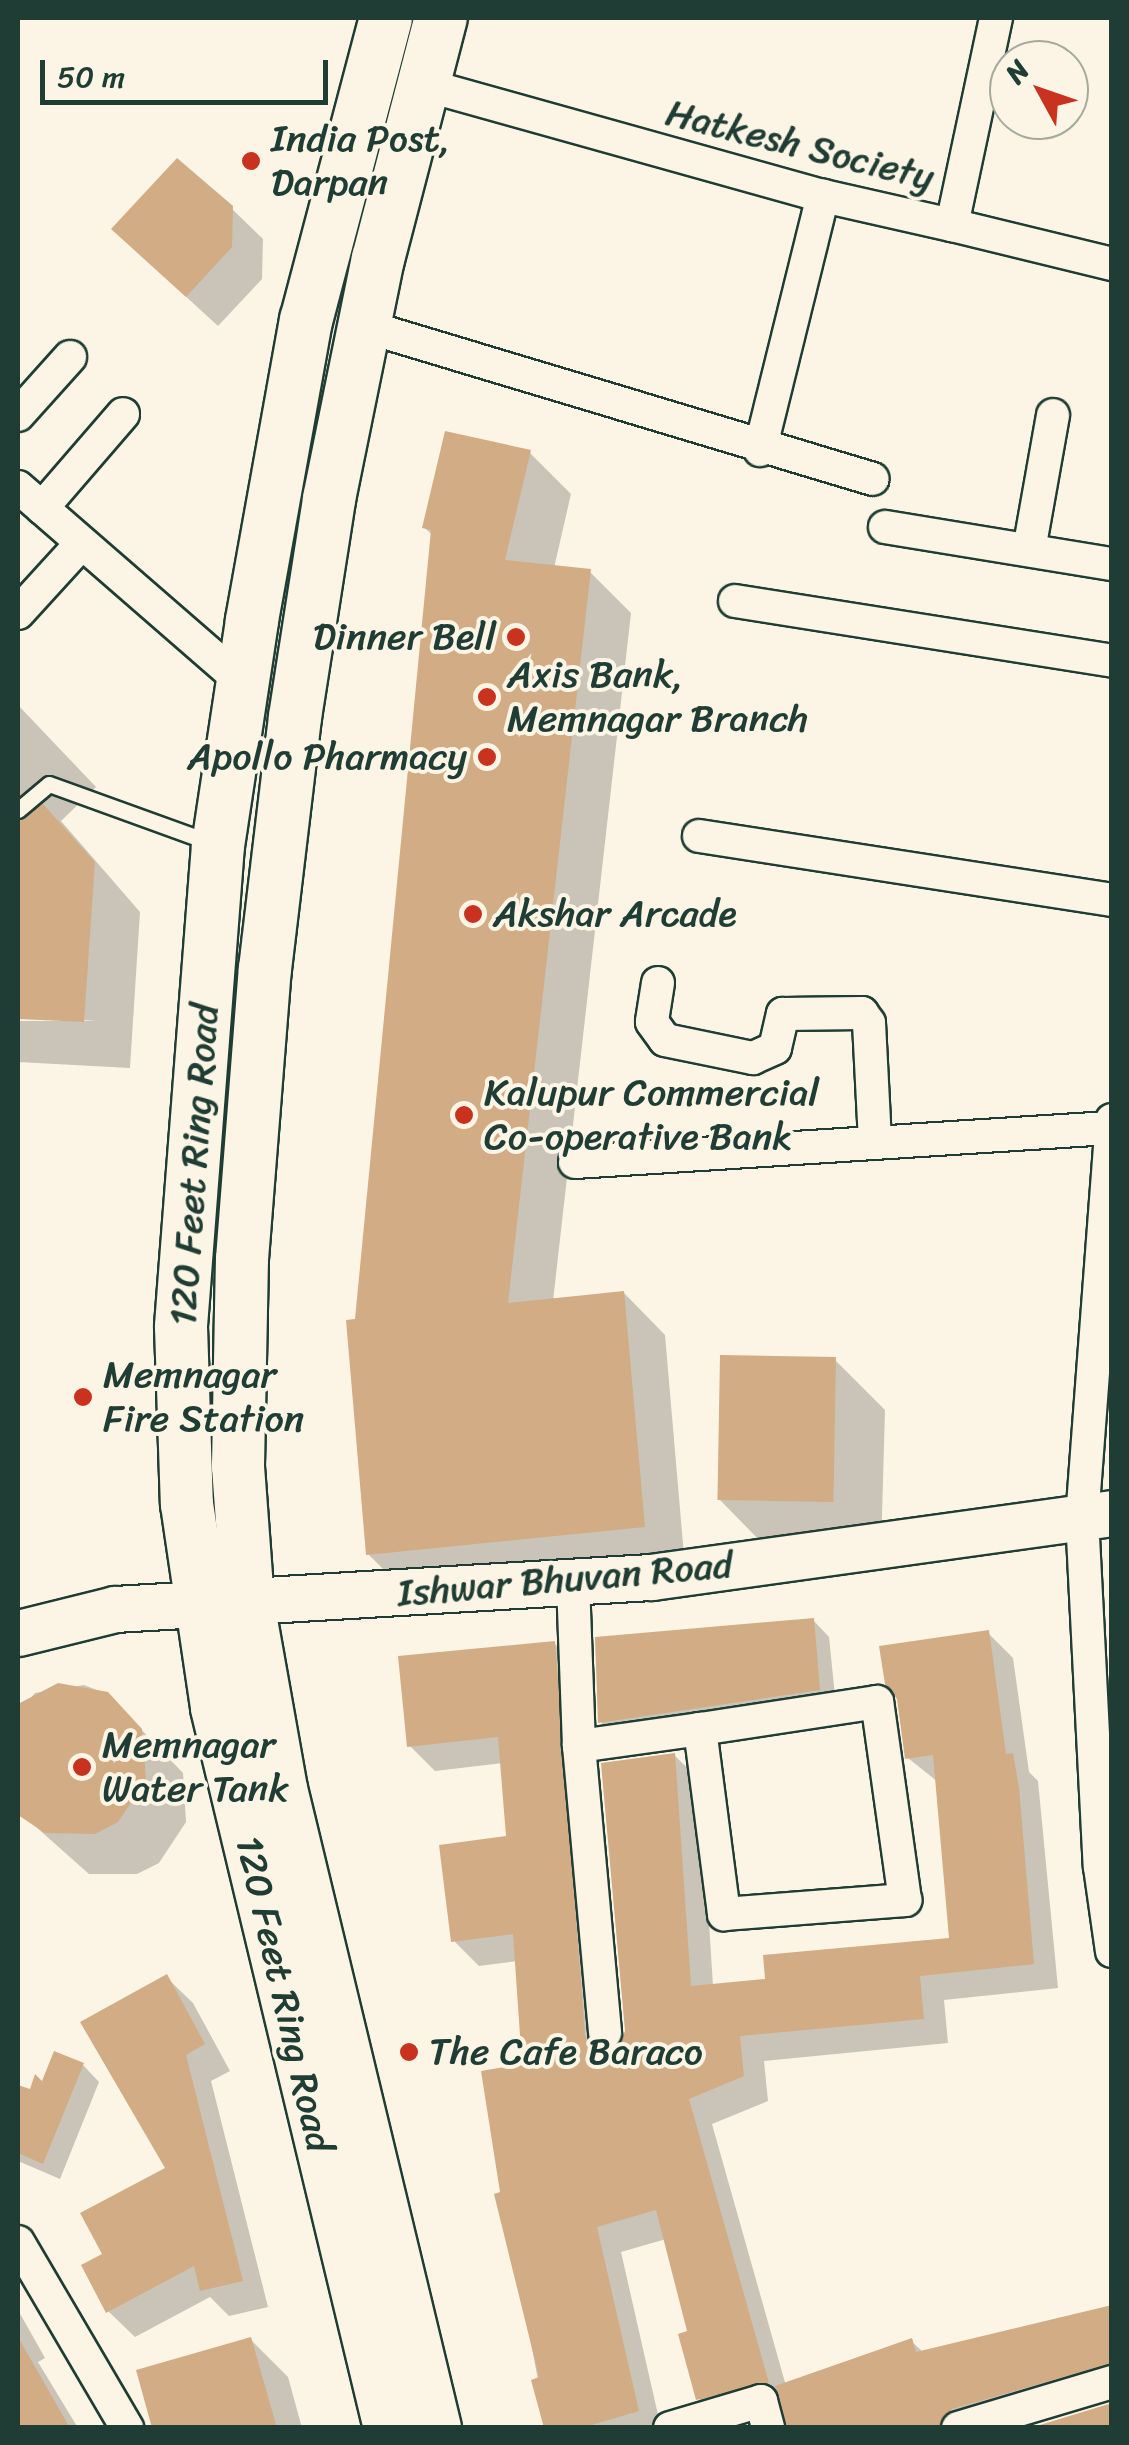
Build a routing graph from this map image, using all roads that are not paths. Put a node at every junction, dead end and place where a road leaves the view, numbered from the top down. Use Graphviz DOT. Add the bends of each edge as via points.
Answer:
graph roads {
  1 [pos="386,18"];
  2 [pos="441,18"];
  3 [pos="996,18"];
  4 [pos="425,86"];
  5 [pos="823,196"];
  6 [pos="952,225"];
  7 [pos="1112,264"];
  8 [pos="364,326"];
  9 [pos="70,358"];
  10 [pos="123,414"];
  11 [pos="18,415"];
  12 [pos="1053,416"];
  13 [pos="760,450"];
  14 [pos="873,479"];
  15 [pos="30,498"];
  16 [pos="885,527"];
  17 [pos="81,544"];
  18 [pos="1030,550"];
  19 [pos="1112,564"];
  20 [pos="735,601"];
  21 [pos="18,613"];
  22 [pos="1112,661"];
  23 [pos="242,682"];
  24 [pos="18,810"];
  25 [pos="699,836"];
  26 [pos="218,845"];
  27 [pos="1112,900"];
  28 [pos="658,983"];
  29 [pos="1112,1120"];
  30 [pos="1110,1128"];
  31 [pos="875,1142"];
  32 [pos="575,1162"];
  33 [pos="1097,1515"];
  34 [pos="573,1582"];
  35 [pos="224,1604"];
  36 [pos="18,1633"];
  37 [pos="700,1729"];
  38 [pos="579,1746"];
  39 [pos="1112,1950"];
  40 [pos="605,2033"];
  41 [pos="18,2242"];
  42 [pos="1112,2382"];
  43 [pos="127,2428"];
  44 [pos="390,2428"];
  45 [pos="435,2428"];
  46 [pos="670,2428"];
  47 [pos="768,2428"];
  48 [pos="958,2428"];
  1 -- 23 [label="main road, 120 Feet Ring Road" via="306,320"];
  2 -- 4 [label="main road, 120 Feet Ring Road"];
  3 -- 6 [label="street, Hatkesh Society"];
  4 -- 5 [label="street, Hatkesh Society"];
  4 -- 8 [label="main road, 120 Feet Ring Road"];
  5 -- 6 [label="street, Hatkesh Society"];
  5 -- 13 [label="street"];
  6 -- 7 [label="street"];
  8 -- 13 [label="street"];
  8 -- 35 [label="main road, 120 Feet Ring Road" via="306,644 265,969 242,1259 238,1466"];
  9 -- 11 [label="street"];
  10 -- 15 [label="street"];
  12 -- 18 [label="street"];
  13 -- 14 [label="street"];
  15 -- 17 [label="street"];
  16 -- 18 [label="street"];
  17 -- 21 [label="street"];
  17 -- 23 [label="street"];
  18 -- 19 [label="street"];
  20 -- 22 [label="street"];
  23 -- 26 [label="main road, 120 Feet Ring Road"];
  24 -- 26 [label="lane" via="49,784"];
  25 -- 27 [label="street"];
  26 -- 35 [label="main road, 120 Feet Ring Road" via="182,1327 187,1504"];
  28 -- 31 [label="street" via="652,1022 665,1040 753,1058 775,1048 783,1014 862,1013 869,1023"];
  29 -- 30 [label="street"];
  30 -- 31 [label="street"];
  30 -- 33 [label="street"];
  31 -- 32 [label="street"];
  33 -- 34 [label="street, Ishwar Bhuvan Road"];
  33 -- 39 [label="street" via="1100,1867"];
  34 -- 35 [label="street, Ishwar Bhuvan Road"];
  34 -- 38 [label="street"];
  35 -- 36 [label="street, Ishwar Bhuvan Road" via="114,1609"];
  35 -- 44 [label="main road, 120 Feet Ring Road" via="250,1856"];
  35 -- 45 [label="main road, 120 Feet Ring Road" via="281,1789"];
  37 -- 37 [label="street" via="877,1702 904,1900 724,1914"];
  37 -- 38 [label="street"];
  38 -- 40 [label="street"];
  41 -- 43 [label="street"];
  42 -- 48 [label="street"];
  46 -- 47 [label="street" via="761,2402"];
}
